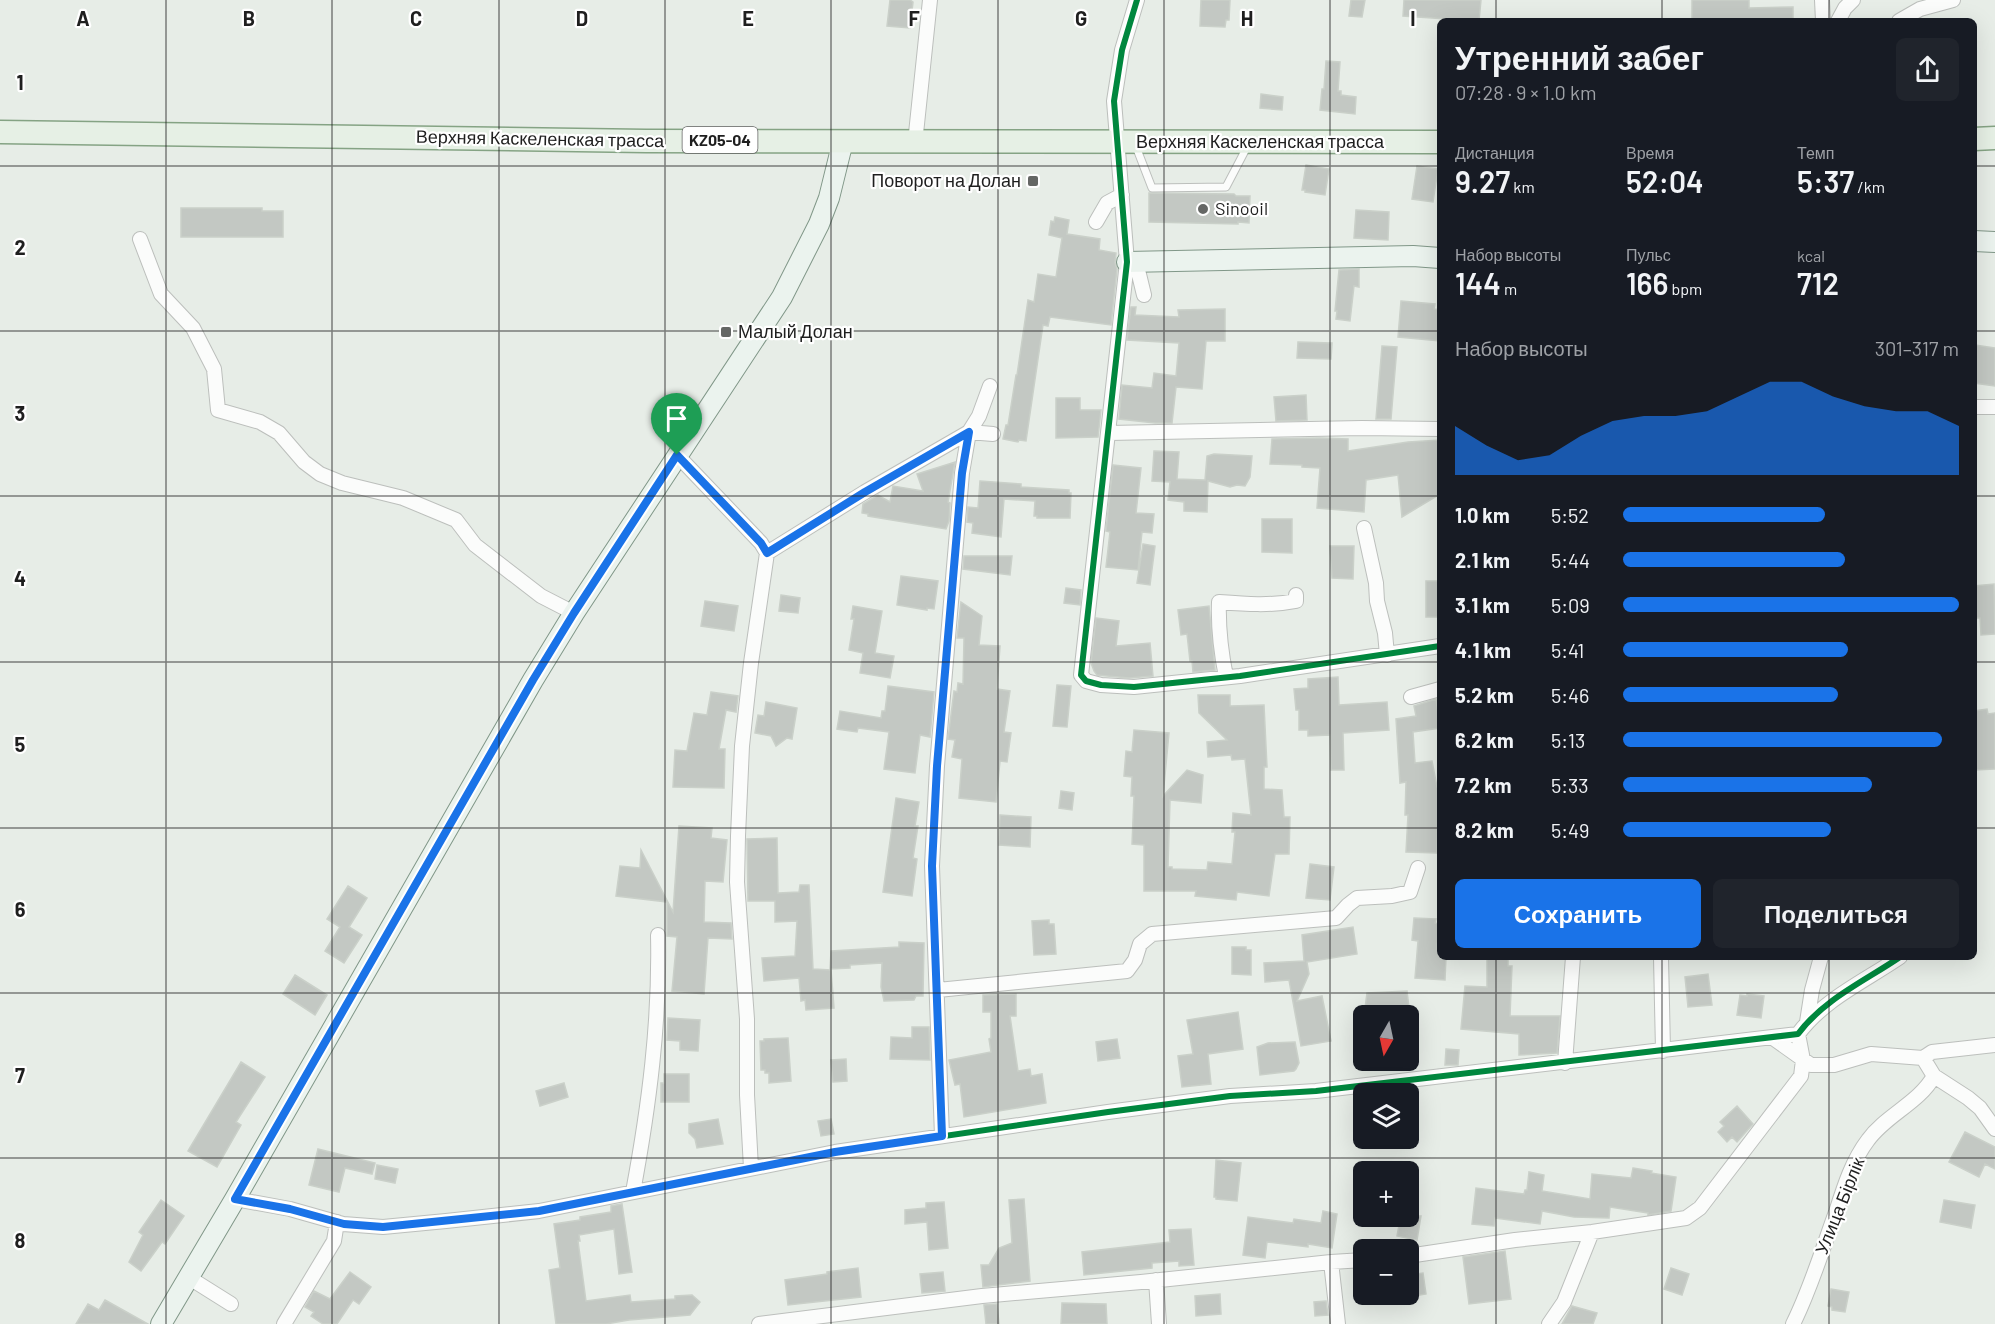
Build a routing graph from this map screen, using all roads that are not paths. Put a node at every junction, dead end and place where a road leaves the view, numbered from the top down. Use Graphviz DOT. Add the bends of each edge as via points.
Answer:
graph roads {
  1 [pos="930,0"];
  2 [pos="1137,0"];
  3 [pos="1822,0"];
  4 [pos="1853,0"];
  5 [pos="1953,0"];
  6 [pos="1823,18"];
  7 [pos="1840,18"];
  8 [pos="1904,18"];
  9 [pos="0,132"];
  10 [pos="1977,138"];
  11 [pos="1995,138"];
  12 [pos="843,141"];
  13 [pos="915,142"];
  14 [pos="1126,142"];
  15 [pos="1250,142"];
  16 [pos="1437,142"];
  17 [pos="1122,195"];
  18 [pos="1096,222"];
  19 [pos="140,239"];
  20 [pos="1977,241"];
  21 [pos="1995,242"];
  22 [pos="1437,258"];
  23 [pos="1132,262"];
  24 [pos="1144,295"];
  25 [pos="990,387"];
  26 [pos="1977,407"];
  27 [pos="1995,407"];
  28 [pos="1437,429"];
  29 [pos="969,432"];
  30 [pos="1109,433"];
  31 [pos="993,434"];
  32 [pos="677,455"];
  33 [pos="1364,528"];
  34 [pos="767,553"];
  35 [pos="1296,595"];
  36 [pos="574,613"];
  37 [pos="1437,647"];
  38 [pos="1387,655"];
  39 [pos="1226,677"];
  40 [pos="1437,691"];
  41 [pos="1411,697"];
  42 [pos="1418,868"];
  43 [pos="658,935"];
  44 [pos="1573,960"];
  45 [pos="1661,960"];
  46 [pos="1820,960"];
  47 [pos="1896,960"];
  48 [pos="938,990"];
  49 [pos="1807,1022"];
  50 [pos="1798,1035"];
  51 [pos="1773,1038"];
  52 [pos="1995,1046"];
  53 [pos="1663,1051"];
  54 [pos="1923,1058"];
  55 [pos="1803,1060"];
  56 [pos="1565,1063"];
  57 [pos="1934,1076"];
  58 [pos="1995,1129"];
  59 [pos="942,1136"];
  60 [pos="751,1168"];
  61 [pos="633,1192"];
  62 [pos="235,1199"];
  63 [pos="337,1222"];
  64 [pos="1592,1233"];
  65 [pos="1419,1254"];
  66 [pos="1353,1261"];
  67 [pos="1331,1262"];
  68 [pos="188,1277"];
  69 [pos="1156,1281"];
  70 [pos="231,1304"];
  71 [pos="161,1324"];
  72 [pos="284,1324"];
  73 [pos="759,1324"];
  74 [pos="1159,1324"];
  75 [pos="1338,1324"];
  76 [pos="1549,1324"];
  77 [pos="1793,1324"];
  1 -- 13 [label="street"];
  2 -- 14 [label="street" via="1122,50 1114,101"];
  3 -- 6 [label="street"];
  4 -- 7 [label="street"];
  5 -- 8 [label="street"];
  9 -- 12 [label="main road, Верхняя Каскеленская трасса / KZ05-04"];
  10 -- 11 [label="main road"];
  12 -- 13 [label="main road, Верхняя Каскеленская трасса / KZ05-04"];
  12 -- 32 [label="main road" via="819,224 782,297"];
  13 -- 14 [label="main road, Верхняя Каскеленская трасса / KZ05-04"];
  14 -- 15 [label="main road, Верхняя Каскеленская трасса / KZ05-04"];
  14 -- 15 [label="lane" via="1152,188 1226,187"];
  14 -- 17 [label="street"];
  15 -- 16 [label="main road, Верхняя Каскеленская трасса / KZ05-04"];
  17 -- 18 [label="street" via="1107,203"];
  17 -- 23 [label="street"];
  19 -- 36 [label="street" via="161,294 193,328 214,369 218,410 260,422 279,434 320,474 403,498 456,520 475,545 541,596"];
  20 -- 21 [label="main road"];
  22 -- 23 [label="main road"];
  23 -- 24 [label="street"];
  23 -- 30 [label="street"];
  25 -- 29 [label="street"];
  26 -- 27 [label="street"];
  28 -- 30 [label="street"];
  29 -- 31 [label="street"];
  29 -- 34 [label="street"];
  29 -- 48 [label="street" via="962,473 937,766 932,866"];
  30 -- 39 [label="street" via="1081,675 1086,681 1101,685 1134,687"];
  32 -- 34 [label="street"];
  32 -- 36 [label="main road"];
  33 -- 38 [label="street"];
  34 -- 60 [label="street" via="743,734 738,836"];
  35 -- 39 [label="street" via="1296,601 1286,603 1220,602"];
  36 -- 62 [label="main road"];
  37 -- 38 [label="street"];
  38 -- 39 [label="street"];
  40 -- 41 [label="street"];
  42 -- 48 [label="street" via="1410,892 1357,898 1336,918 1152,934 1140,944 1127,971"];
  43 -- 61 [label="street" via="656,1038"];
  44 -- 56 [label="street"];
  45 -- 53 [label="street"];
  46 -- 49 [label="street"];
  47 -- 49 [label="street" via="1841,993"];
  48 -- 59 [label="street"];
  49 -- 50 [label="street"];
  50 -- 51 [label="street"];
  50 -- 55 [label="street"];
  51 -- 53 [label="street"];
  51 -- 55 [label="street"];
  52 -- 54 [label="street" via="1932,1052"];
  53 -- 56 [label="street"];
  54 -- 55 [label="street" via="1871,1054 1834,1065 1811,1065"];
  54 -- 57 [label="street"];
  55 -- 64 [label="street" via="1802,1076 1700,1208 1686,1218"];
  56 -- 59 [label="street" via="1316,1091 1230,1096"];
  57 -- 58 [label="street" via="1980,1108"];
  57 -- 77 [label="street, Улица Бірлік" via="1929,1086 1868,1140 1848,1175"];
  59 -- 60 [label="street"];
  60 -- 61 [label="street"];
  61 -- 63 [label="street" via="539,1211 446,1221 383,1227"];
  62 -- 63 [label="street"];
  62 -- 68 [label="main road"];
  63 -- 72 [label="street" via="334,1241"];
  64 -- 65 [label="street"];
  64 -- 76 [label="street" via="1564,1302"];
  66 -- 67 [label="street"];
  67 -- 69 [label="street"];
  67 -- 75 [label="street"];
  68 -- 70 [label="street"];
  68 -- 71 [label="main road"];
  69 -- 73 [label="street" via="982,1296"];
  69 -- 74 [label="street"];
}
